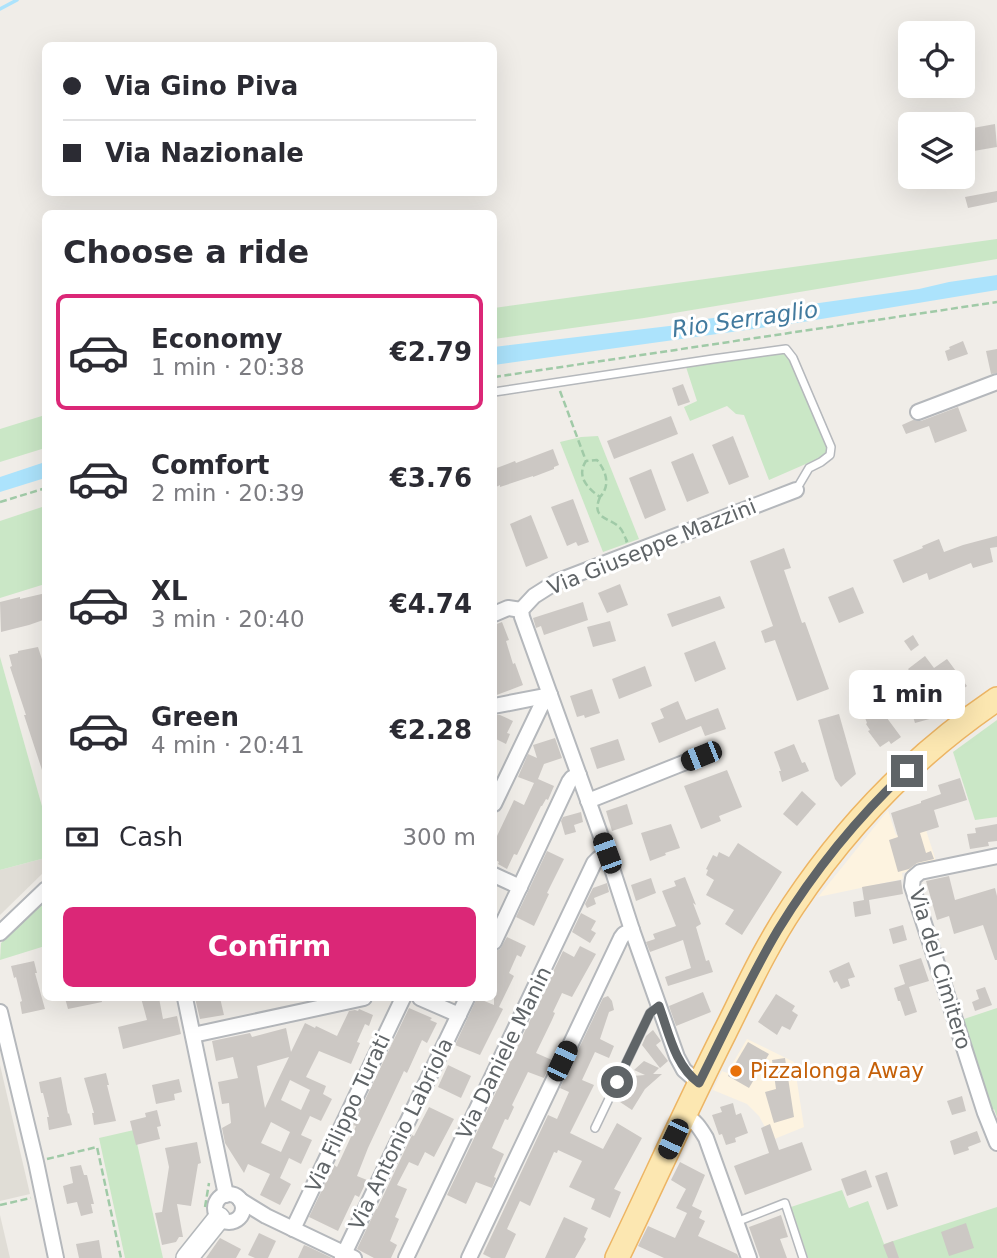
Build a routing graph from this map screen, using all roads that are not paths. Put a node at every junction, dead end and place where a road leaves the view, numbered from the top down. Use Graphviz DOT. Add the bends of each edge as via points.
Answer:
graph roads {
  1 [pos="997,382"];
  2 [pos="497,392"];
  3 [pos="918,412"];
  4 [pos="796,490"];
  5 [pos="521,610"];
  6 [pos="497,613"];
  7 [pos="550,695"];
  8 [pos="997,699"];
  9 [pos="497,705"];
  10 [pos="701,756"];
  11 [pos="579,775"];
  12 [pos="497,798"];
  13 [pos="588,801"];
  14 [pos="607,853"];
  15 [pos="997,856"];
  16 [pos="497,876"];
  17 [pos="520,887"];
  18 [pos="42,893"];
  19 [pos="632,930"];
  20 [pos="0,933"];
  21 [pos="497,936"];
  22 [pos="186,1001"];
  23 [pos="350,1001"];
  24 [pos="402,1001"];
  25 [pos="426,1001"];
  26 [pos="466,1001"];
  27 [pos="659,1006"];
  28 [pos="0,1012"];
  29 [pos="459,1016"];
  30 [pos="193,1035"];
  31 [pos="699,1083"];
  32 [pos="684,1115"];
  33 [pos="595,1128"];
  34 [pos="997,1143"];
  35 [pos="233,1197"];
  36 [pos="219,1218"];
  37 [pos="736,1222"];
  38 [pos="293,1229"];
  39 [pos="52,1254"];
  40 [pos="347,1256"];
  41 [pos="187,1258"];
  42 [pos="406,1258"];
  43 [pos="469,1258"];
  44 [pos="617,1258"];
  45 [pos="749,1258"];
  46 [pos="803,1258"];
  1 -- 3 [label="street"];
  2 -- 4 [label="lane" via="786,349 831,447 830,455 809,468"];
  4 -- 5 [label="street, Via Giuseppe Mazzini" via="556,582"];
  5 -- 6 [label="street"];
  5 -- 7 [label="street"];
  7 -- 9 [label="street"];
  7 -- 11 [label="street"];
  7 -- 12 [label="street"];
  8 -- 31 [label="main road" via="895,782 818,870 760,962"];
  10 -- 13 [label="street"];
  11 -- 13 [label="street"];
  11 -- 17 [label="street" via="569,782"];
  13 -- 14 [label="street"];
  14 -- 19 [label="street"];
  14 -- 42 [label="street, Via Daniele Manin" via="594,863"];
  15 -- 34 [label="street, Via del Cimitero" via="920,872 913,877 912,886"];
  16 -- 17 [label="street"];
  17 -- 21 [label="street"];
  18 -- 20 [label="street"];
  19 -- 27 [label="street"];
  19 -- 43 [label="street" via="621,938"];
  22 -- 30 [label="street"];
  23 -- 30 [label="street"];
  24 -- 38 [label="street, Via Filippo Turati"];
  25 -- 29 [label="street, Via Antonio Labriola"];
  26 -- 29 [label="street, Via Antonio Labriola"];
  27 -- 31 [label="street" via="677,1057"];
  27 -- 33 [label="lane" via="650,1013"];
  28 -- 39 [label="street" via="36,1162"];
  29 -- 40 [label="street, Via Antonio Labriola"];
  30 -- 35 [label="street"];
  31 -- 32 [label="main road"];
  32 -- 37 [label="street" via="706,1138"];
  32 -- 44 [label="main road"];
  35 -- 36 [label="street" via="219,1198"];
  35 -- 36 [label="street" via="242,1208 238,1218 228,1222"];
  35 -- 38 [label="street"];
  36 -- 41 [label="street"];
  37 -- 45 [label="street"];
  37 -- 46 [label="lane" via="785,1203"];
  38 -- 40 [label="street"];
}
